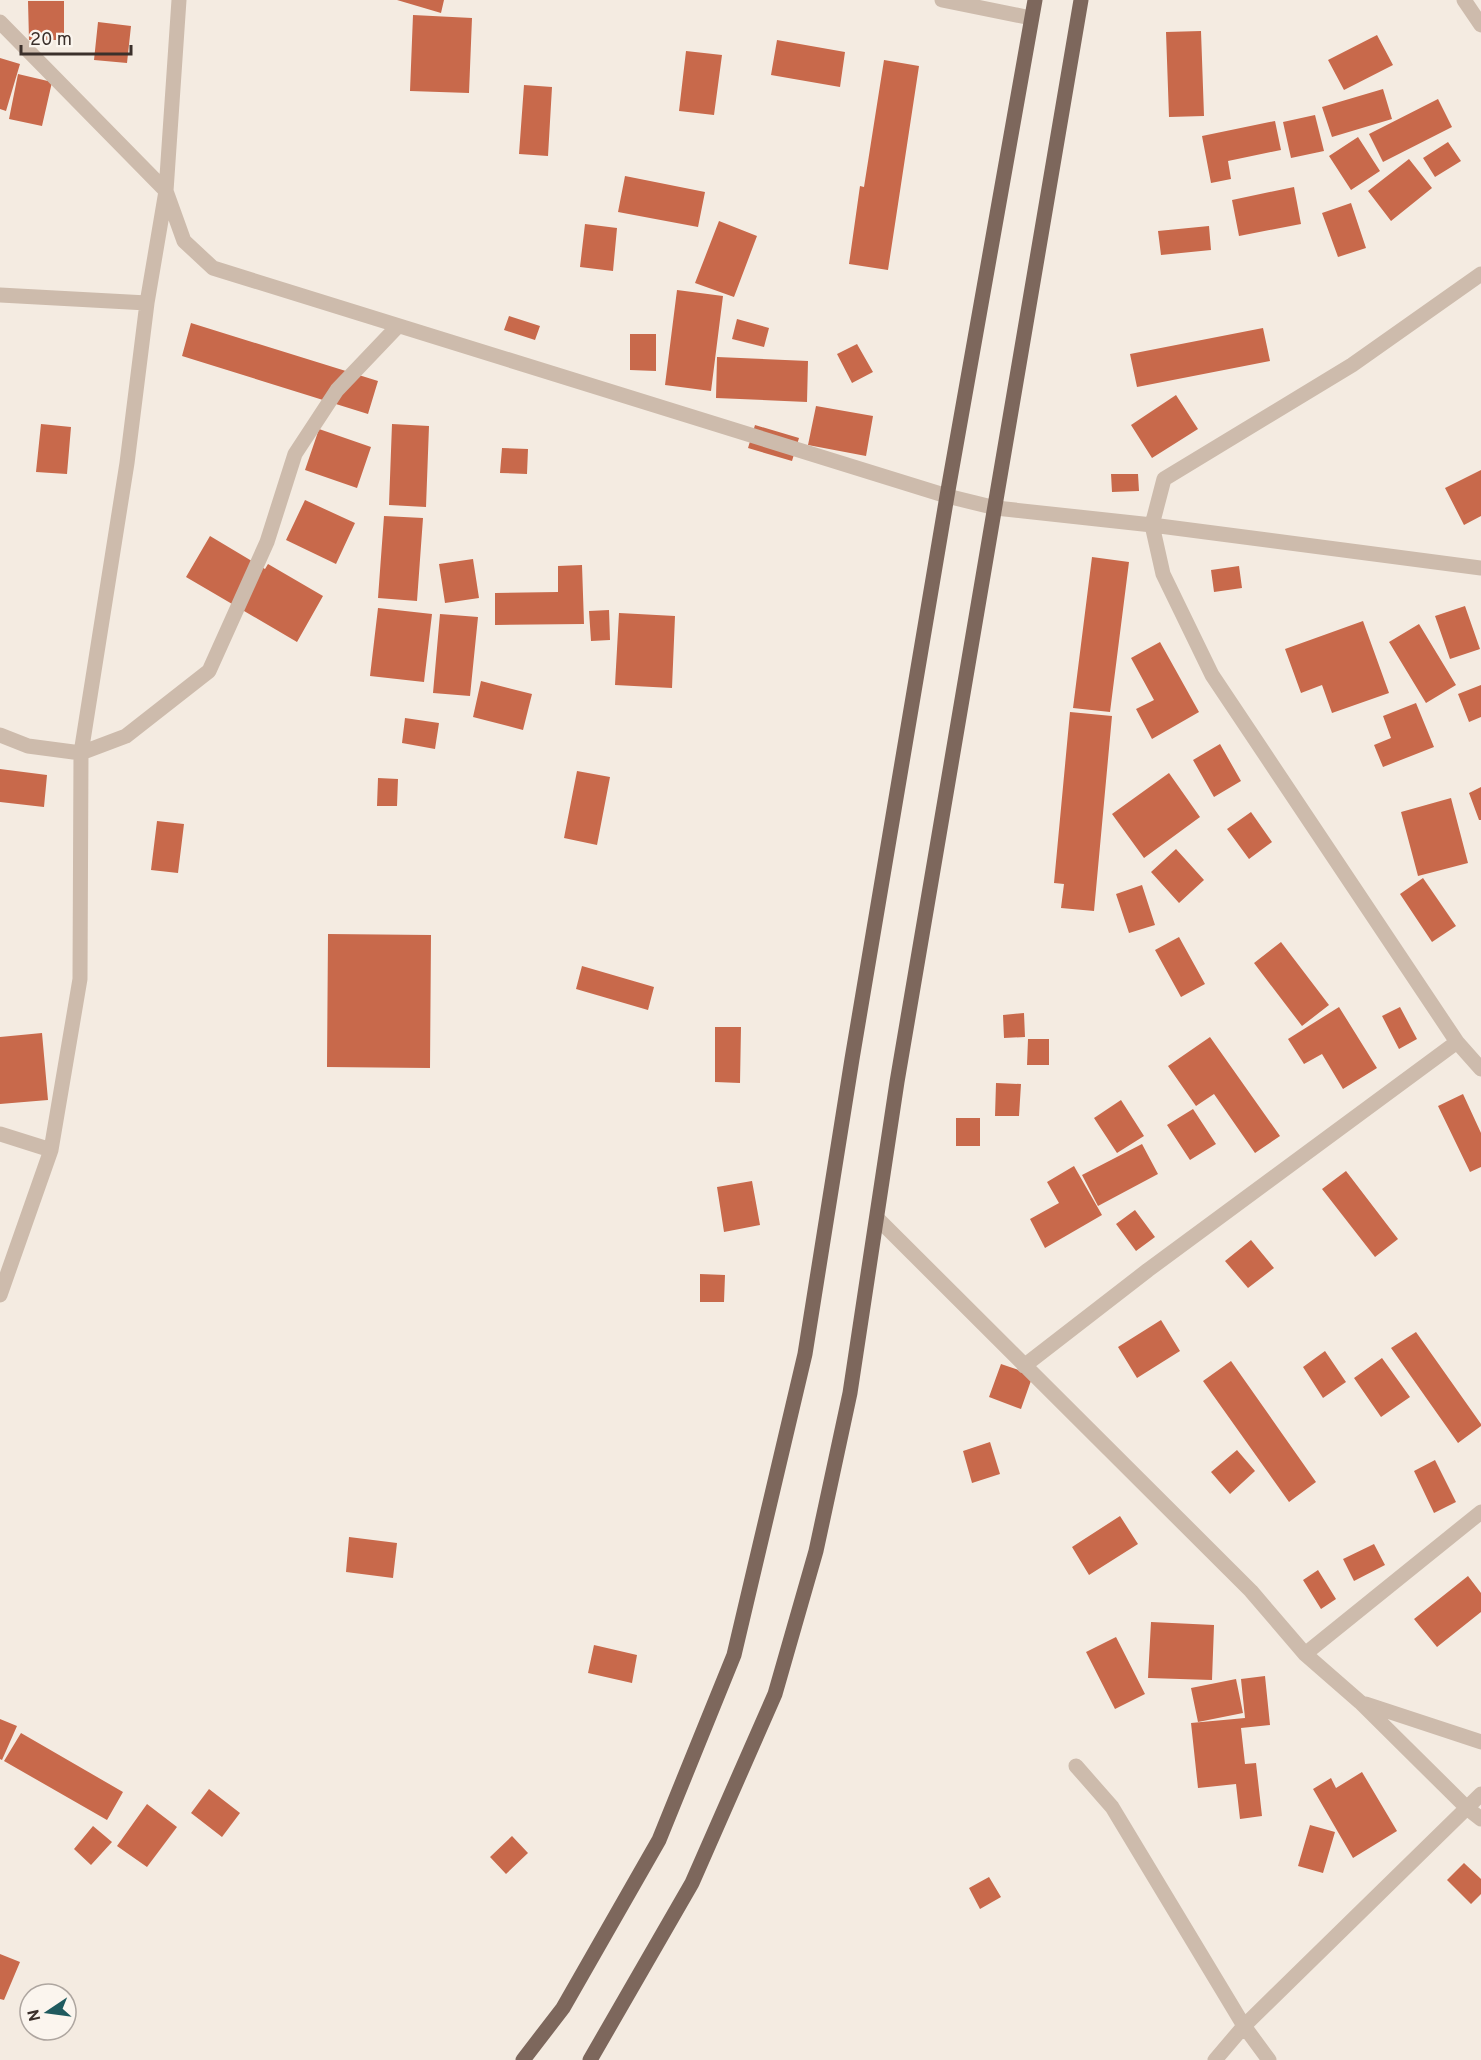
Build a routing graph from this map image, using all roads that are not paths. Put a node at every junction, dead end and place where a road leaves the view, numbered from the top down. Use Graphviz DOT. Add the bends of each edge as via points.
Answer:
graph roads {
  1 [pos="179,0"];
  2 [pos="942,0"];
  3 [pos="1035,0"];
  4 [pos="1081,0"];
  5 [pos="1464,0"];
  6 [pos="1031,18"];
  7 [pos="0,22"];
  8 [pos="1481,25"];
  9 [pos="166,191"];
  10 [pos="1481,274"];
  11 [pos="0,295"];
  12 [pos="147,303"];
  13 [pos="398,326"];
  14 [pos="947,496"];
  15 [pos="996,508"];
  16 [pos="1152,525"];
  17 [pos="1481,568"];
  18 [pos="0,735"];
  19 [pos="81,753"];
  20 [pos="1457,1042"];
  21 [pos="1481,1070"];
  22 [pos="0,1134"];
  23 [pos="51,1150"];
  24 [pos="877,1218"];
  25 [pos="0,1295"];
  26 [pos="1024,1366"];
  27 [pos="1481,1512"];
  28 [pos="1305,1654"];
  29 [pos="1360,1702"];
  30 [pos="1481,1742"];
  31 [pos="1076,1766"];
  32 [pos="1481,1794"];
  33 [pos="1467,1808"];
  34 [pos="1481,1819"];
  35 [pos="1244,2026"];
  36 [pos="523,2060"];
  37 [pos="590,2060"];
  38 [pos="1215,2060"];
  39 [pos="1269,2060"];
  1 -- 9 [label="street"];
  2 -- 6 [label="street"];
  3 -- 6 [label="main road"];
  4 -- 15 [label="main road"];
  5 -- 8 [label="street"];
  6 -- 14 [label="main road"];
  7 -- 9 [label="street"];
  9 -- 12 [label="street"];
  9 -- 13 [label="street" via="184,241 213,268"];
  10 -- 16 [label="street" via="1352,365 1164,479"];
  11 -- 12 [label="street"];
  12 -- 19 [label="street" via="127,463"];
  13 -- 14 [label="street"];
  13 -- 19 [label="street" via="337,390 295,454 267,542 209,671 126,736"];
  14 -- 15 [label="street"];
  14 -- 36 [label="main road" via="806,1354 734,1655 659,1840 563,2008"];
  15 -- 16 [label="street"];
  15 -- 24 [label="main road"];
  16 -- 17 [label="street"];
  16 -- 20 [label="street" via="1163,574 1212,675"];
  18 -- 19 [label="street" via="28,746"];
  19 -- 23 [label="street" via="80,979"];
  20 -- 21 [label="street"];
  20 -- 26 [label="street"];
  22 -- 23 [label="street"];
  23 -- 25 [label="street"];
  24 -- 26 [label="street"];
  24 -- 37 [label="main road" via="848,1404 816,1551 775,1694 692,1883"];
  26 -- 28 [label="street" via="1251,1591"];
  27 -- 28 [label="street"];
  28 -- 29 [label="street"];
  29 -- 30 [label="street"];
  29 -- 33 [label="street"];
  31 -- 35 [label="street" via="1112,1807"];
  32 -- 33 [label="street"];
  33 -- 34 [label="street"];
  33 -- 35 [label="street"];
  35 -- 38 [label="street"];
  35 -- 39 [label="street"];
}
